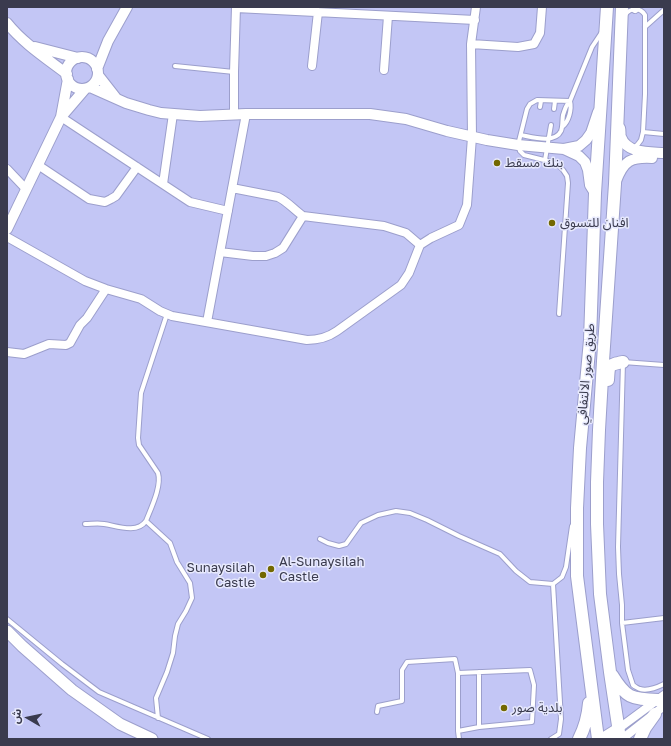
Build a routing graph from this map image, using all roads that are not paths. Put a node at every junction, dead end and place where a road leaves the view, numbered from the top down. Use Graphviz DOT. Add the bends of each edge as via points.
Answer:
graph roads {
  1 [pos="127,7"];
  2 [pos="476,7"];
  3 [pos="542,7"];
  4 [pos="607,7"];
  5 [pos="622,7"];
  6 [pos="236,8"];
  7 [pos="635,8"];
  8 [pos="344,10"];
  9 [pos="664,10"];
  10 [pos="318,12"];
  11 [pos="388,16"];
  12 [pos="621,19"];
  13 [pos="475,20"];
  14 [pos="7,23"];
  15 [pos="645,27"];
  16 [pos="606,29"];
  17 [pos="108,40"];
  18 [pos="471,44"];
  19 [pos="29,45"];
  20 [pos="82,58"];
  21 [pos="175,66"];
  22 [pos="312,66"];
  23 [pos="384,70"];
  24 [pos="98,72"];
  25 [pos="234,72"];
  26 [pos="67,77"];
  27 [pos="87,88"];
  28 [pos="117,99"];
  29 [pos="541,100"];
  30 [pos="555,101"];
  31 [pos="570,102"];
  32 [pos="600,104"];
  33 [pos="617,104"];
  34 [pos="540,107"];
  35 [pos="554,109"];
  36 [pos="173,114"];
  37 [pos="234,114"];
  38 [pos="246,114"];
  39 [pos="61,117"];
  40 [pos="551,124"];
  41 [pos="643,132"];
  42 [pos="664,134"];
  43 [pos="521,135"];
  44 [pos="472,137"];
  45 [pos="548,144"];
  46 [pos="518,145"];
  47 [pos="564,149"];
  48 [pos="633,149"];
  49 [pos="664,153"];
  50 [pos="545,160"];
  51 [pos="664,160"];
  52 [pos="38,165"];
  53 [pos="137,167"];
  54 [pos="7,169"];
  55 [pos="163,184"];
  56 [pos="614,184"];
  57 [pos="232,188"];
  58 [pos="26,189"];
  59 [pos="596,193"];
  60 [pos="228,211"];
  61 [pos="303,216"];
  62 [pos="7,229"];
  63 [pos="7,237"];
  64 [pos="420,245"];
  65 [pos="220,252"];
  66 [pos="106,289"];
  67 [pos="606,312"];
  68 [pos="166,314"];
  69 [pos="559,314"];
  70 [pos="207,322"];
  71 [pos="7,352"];
  72 [pos="623,362"];
  73 [pos="664,365"];
  74 [pos="599,430"];
  75 [pos="578,498"];
  76 [pos="146,521"];
  77 [pos="85,524"];
  78 [pos="320,539"];
  79 [pos="553,584"];
  80 [pos="664,618"];
  81 [pos="7,619"];
  82 [pos="622,623"];
  83 [pos="7,631"];
  84 [pos="479,672"];
  85 [pos="610,672"];
  86 [pos="458,673"];
  87 [pos="592,684"];
  88 [pos="664,684"];
  89 [pos="662,700"];
  90 [pos="377,712"];
  91 [pos="655,714"];
  92 [pos="158,718"];
  93 [pos="479,727"];
  94 [pos="458,731"];
  95 [pos="620,736"];
  96 [pos="147,738"];
  97 [pos="208,739"];
  98 [pos="459,739"];
  99 [pos="551,739"];
  100 [pos="578,739"];
  101 [pos="598,739"];
  102 [pos="602,739"];
  103 [pos="640,739"];
  1 -- 17 [label="street"];
  2 -- 13 [label="street"];
  3 -- 18 [label="street" via="540,33 534,44 518,47"];
  4 -- 16 [label="main road, طريق صور الالتفافي"];
  5 -- 12 [label="main road, طريق صور الالتفافي"];
  6 -- 10 [label="street"];
  6 -- 25 [label="street"];
  7 -- 12 [label="lane"];
  7 -- 15 [label="lane" via="645,15"];
  8 -- 10 [label="street"];
  8 -- 11 [label="street"];
  9 -- 15 [label="lane"];
  10 -- 22 [label="street"];
  11 -- 13 [label="street"];
  11 -- 23 [label="street"];
  12 -- 33 [label="main road, طريق صور الالتفافي"];
  13 -- 18 [label="street"];
  14 -- 19 [label="street"];
  15 -- 41 [label="lane"];
  16 -- 31 [label="lane" via="592,48"];
  16 -- 32 [label="main road, طريق صور الالتفافي"];
  17 -- 20 [label="street"];
  17 -- 24 [label="street"];
  18 -- 44 [label="street"];
  19 -- 20 [label="street"];
  19 -- 26 [label="street"];
  20 -- 24 [label="street" via="93,62"];
  20 -- 26 [label="street" via="71,63"];
  21 -- 25 [label="lane"];
  24 -- 27 [label="street" via="94,84"];
  24 -- 28 [label="street"];
  25 -- 37 [label="street"];
  26 -- 27 [label="street" via="74,87"];
  26 -- 39 [label="street"];
  27 -- 28 [label="street"];
  27 -- 39 [label="street"];
  28 -- 36 [label="street" via="149,110"];
  29 -- 30 [label="lane"];
  29 -- 34 [label="lane"];
  29 -- 43 [label="lane" via="534,101 528,106"];
  30 -- 31 [label="lane"];
  30 -- 35 [label="lane"];
  31 -- 45 [label="lane" via="567,122"];
  32 -- 47 [label="street" via="591,133 586,140 579,146"];
  32 -- 59 [label="main road, طريق صور الالتفافي"];
  33 -- 48 [label="street" via="621,138"];
  33 -- 56 [label="main road, طريق صور الالتفافي"];
  36 -- 37 [label="street"];
  36 -- 55 [label="street"];
  37 -- 38 [label="street"];
  38 -- 44 [label="street" via="388,116"];
  38 -- 57 [label="street"];
  39 -- 52 [label="street"];
  39 -- 53 [label="street"];
  40 -- 45 [label="lane"];
  41 -- 42 [label="lane"];
  41 -- 48 [label="lane" via="641,140"];
  43 -- 45 [label="lane" via="533,136"];
  43 -- 46 [label="lane"];
  44 -- 46 [label="street"];
  44 -- 64 [label="street" via="467,205 459,225"];
  45 -- 46 [label="street"];
  45 -- 47 [label="street"];
  45 -- 50 [label="lane"];
  46 -- 50 [label="lane" via="524,155"];
  47 -- 59 [label="street" via="585,162 590,185"];
  48 -- 49 [label="street"];
  50 -- 69 [label="lane" via="563,170 568,183"];
  51 -- 56 [label="street" via="642,158 630,161 621,169"];
  52 -- 53 [label="street" via="89,199 105,202 116,196"];
  52 -- 58 [label="street"];
  53 -- 55 [label="street"];
  54 -- 58 [label="street"];
  55 -- 60 [label="street" via="190,202"];
  56 -- 67 [label="main road, طريق صور الالتفافي"];
  57 -- 60 [label="street"];
  57 -- 61 [label="street" via="278,197"];
  58 -- 62 [label="street"];
  59 -- 75 [label="main road, طريق صور الالتفافي" via="590,340"];
  60 -- 65 [label="street"];
  61 -- 64 [label="street" via="384,226 406,233"];
  61 -- 65 [label="street" via="283,248 275,253 253,256"];
  63 -- 66 [label="street" via="85,281"];
  64 -- 70 [label="street" via="409,273 401,285 328,337 307,340"];
  65 -- 70 [label="street"];
  66 -- 68 [label="street" via="141,299"];
  66 -- 71 [label="street" via="70,343 49,344 24,354"];
  67 -- 72 [label="main road" via="608,342 612,354"];
  67 -- 74 [label="main road, طريق صور الالتفافي"];
  68 -- 70 [label="street"];
  68 -- 76 [label="lane" via="141,393 139,445 160,478"];
  72 -- 73 [label="lane"];
  72 -- 74 [label="main road" via="613,364 608,369 605,415"];
  72 -- 82 [label="lane" via="618,547"];
  74 -- 85 [label="main road, طريق صور الالتفافي" via="596,524 600,594"];
  75 -- 79 [label="lane" via="566,567 562,577"];
  75 -- 87 [label="main road, طريق صور الالتفافي" via="577,576"];
  76 -- 77 [label="lane" via="135,528"];
  76 -- 92 [label="lane" via="170,543 177,562 190,583 192,598 178,624 167,672 156,698"];
  78 -- 79 [label="lane" via="339,546 346,544 361,523 378,515 396,511 410,513 500,554 530,582"];
  79 -- 99 [label="lane" via="562,719 559,734"];
  80 -- 82 [label="lane"];
  81 -- 92 [label="lane" via="99,692"];
  82 -- 88 [label="lane" via="628,670 633,685 639,689 648,689"];
  83 -- 96 [label="main road" via="72,690 120,724"];
  84 -- 86 [label="lane"];
  84 -- 93 [label="lane"];
  84 -- 93 [label="lane" via="530,670 534,685 532,722"];
  85 -- 89 [label="main road" via="619,687 630,696 637,699"];
  85 -- 95 [label="main road, طريق صور الالتفافي"];
  86 -- 90 [label="lane" via="455,659 407,662 402,670 402,702 378,706"];
  86 -- 94 [label="lane"];
  87 -- 100 [label="main road" via="586,722"];
  87 -- 101 [label="main road, طريق صور الالتفافي"];
  89 -- 91 [label="street"];
  89 -- 95 [label="street"];
  91 -- 95 [label="street"];
  91 -- 103 [label="main road"];
  92 -- 97 [label="lane"];
  93 -- 94 [label="lane"];
  94 -- 98 [label="lane"];
  95 -- 102 [label="main road"];
}
